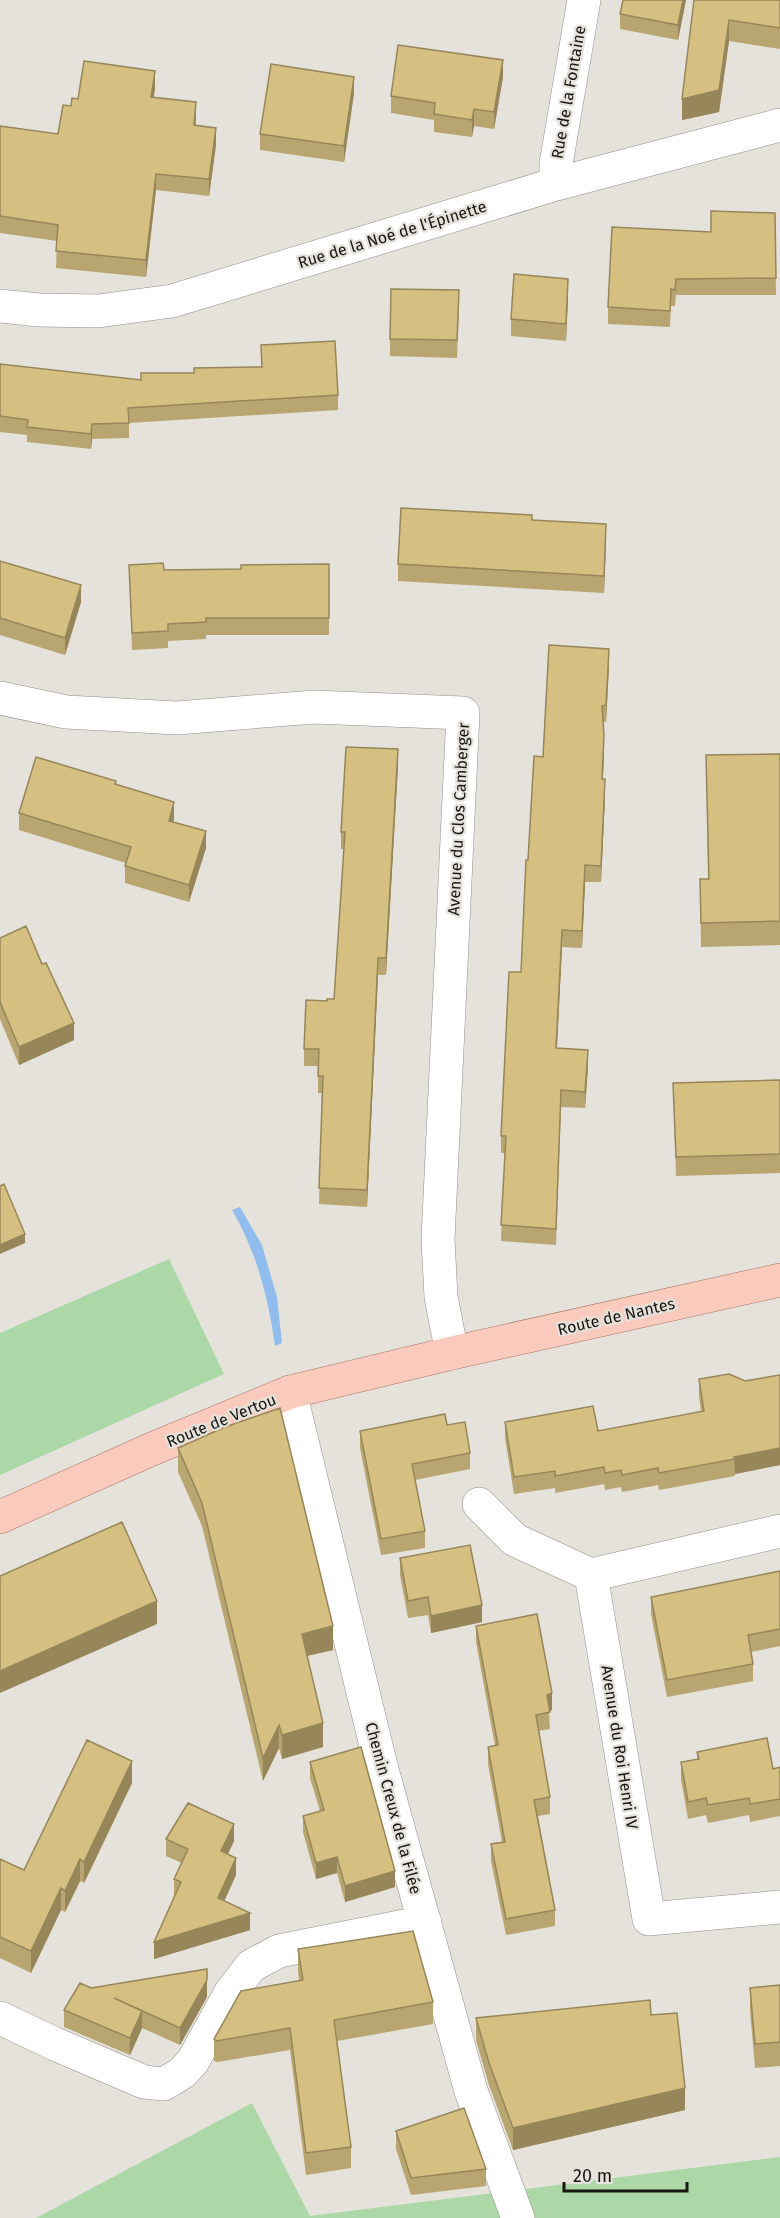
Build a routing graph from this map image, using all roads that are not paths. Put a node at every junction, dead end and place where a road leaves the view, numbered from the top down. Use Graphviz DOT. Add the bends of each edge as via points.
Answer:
graph roads {
  1 [pos="584,0"];
  2 [pos="780,125"];
  3 [pos="556,184"];
  4 [pos="0,306"];
  5 [pos="0,698"];
  6 [pos="780,1280"];
  7 [pos="452,1353"];
  8 [pos="290,1392"];
  9 [pos="479,1504"];
  10 [pos="0,1517"];
  11 [pos="780,1531"];
  12 [pos="591,1575"];
  13 [pos="780,1907"];
  14 [pos="425,1922"];
  15 [pos="0,2018"];
  16 [pos="518,2218"];
  1 -- 3 [label="street, Rue de la Fontaine" via="555,164"];
  2 -- 3 [label="street, Rue de la Noé de l'Épinette"];
  3 -- 4 [label="street, Rue de la Noé de l'Épinette" via="172,301 98,311"];
  5 -- 7 [label="street, Avenue du Clos Camberger" via="66,712 177,718 314,706 463,713 438,1239 441,1298"];
  6 -- 7 [label="main road, Route de Nantes"];
  7 -- 8 [label="main road, Route de Vertou"];
  8 -- 10 [label="main road, Route de Vertou"];
  8 -- 14 [label="street, Chemin Creux de la Filée" via="381,1766"];
  9 -- 12 [label="street" via="515,1540"];
  11 -- 12 [label="street"];
  12 -- 13 [label="street, Avenue du Roi Henri IV" via="649,1919"];
  14 -- 15 [label="street" via="279,1951 252,1966 231,1992 193,2061 164,2084 144,2082"];
  14 -- 16 [label="street, Chemin Creux de la Filée" via="471,2091"];
}
